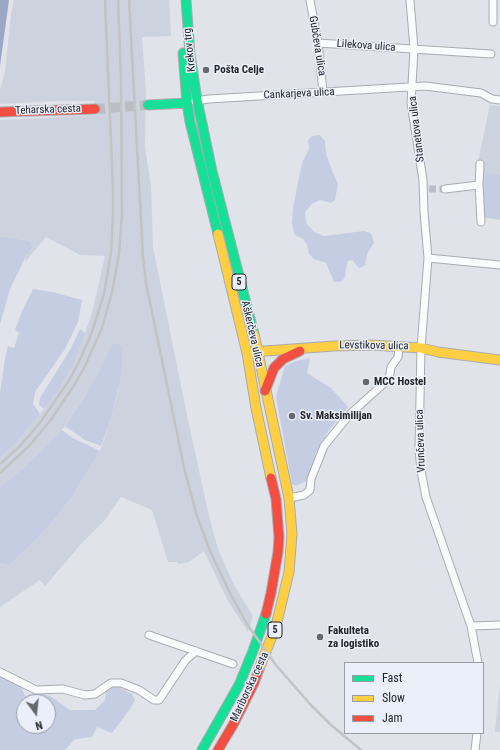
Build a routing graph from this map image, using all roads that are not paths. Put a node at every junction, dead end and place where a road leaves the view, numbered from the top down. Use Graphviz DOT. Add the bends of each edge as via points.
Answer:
graph roads {
  1 [pos="310,0"];
  2 [pos="410,0"];
  3 [pos="493,0"];
  4 [pos="182,2"];
  5 [pos="493,22"];
  6 [pos="318,43"];
  7 [pos="414,49"];
  8 [pos="491,54"];
  9 [pos="412,86"];
  10 [pos="323,92"];
  11 [pos="197,100"];
  12 [pos="500,100"];
  13 [pos="187,103"];
  14 [pos="148,105"];
  15 [pos="95,109"];
  16 [pos="4,112"];
  17 [pos="480,164"];
  18 [pos="479,185"];
  19 [pos="445,188"];
  20 [pos="481,222"];
  21 [pos="428,258"];
  22 [pos="500,265"];
  23 [pos="399,346"];
  24 [pos="307,348"];
  25 [pos="421,348"];
  26 [pos="258,351"];
  27 [pos="247,353"];
  28 [pos="500,360"];
  29 [pos="265,391"];
  30 [pos="289,498"];
  31 [pos="276,499"];
  32 [pos="500,625"];
  33 [pos="471,626"];
  34 [pos="149,635"];
  35 [pos="196,651"];
  36 [pos="478,662"];
  37 [pos="233,664"];
  38 [pos="0,672"];
  39 [pos="477,734"];
  40 [pos="202,750"];
  41 [pos="218,750"];
  42 [pos="475,750"];
  1 -- 6 [label="street, Gubčeva ulica"];
  2 -- 7 [label="street, Stanetova ulica"];
  3 -- 5 [label="street"];
  4 -- 11 [label="main road, Krekov trg / 5"];
  4 -- 13 [label="main road, Krekov trg / 5"];
  6 -- 7 [label="street, Lilekova ulica"];
  6 -- 10 [label="street, Gubčeva ulica"];
  7 -- 8 [label="street, Lilekova ulica"];
  7 -- 9 [label="street, Stanetova ulica"];
  9 -- 10 [label="street, Cankarjeva ulica"];
  9 -- 12 [label="street, Cankarjeva ulica" via="481,94"];
  9 -- 21 [label="street, Stanetova ulica" via="411,103 426,189 424,212"];
  10 -- 11 [label="street, Cankarjeva ulica"];
  11 -- 13 [label="street, Cankarjeva ulica"];
  11 -- 26 [label="main road, Aškerčeva ulica / 5" via="212,171"];
  13 -- 14 [label="main road"];
  13 -- 27 [label="main road, Aškerčeva ulica / 5"];
  15 -- 16 [label="main road, Teharska cesta"];
  17 -- 18 [label="street"];
  18 -- 19 [label="street"];
  18 -- 20 [label="street"];
  21 -- 22 [label="street"];
  21 -- 25 [label="street, Vrunčeva ulica"];
  23 -- 24 [label="main road, Levstikova ulica"];
  23 -- 25 [label="main road, Levstikova ulica"];
  23 -- 30 [label="street" via="398,357 391,367 389,379 350,414 324,446 310,490 304,495"];
  24 -- 26 [label="main road, Levstikova ulica"];
  24 -- 29 [label="main road" via="283,359 274,368"];
  25 -- 28 [label="main road, Levstikova ulica"];
  25 -- 33 [label="street, Vrunčeva ulica" via="420,471 426,497"];
  26 -- 27 [label="main road, Levstikova ulica"];
  26 -- 29 [label="main road, Aškerčeva ulica / 5"];
  27 -- 31 [label="main road, Aškerčeva ulica / 5"];
  29 -- 30 [label="main road, Aškerčeva ulica / 5"];
  30 -- 41 [label="main road, Mariborska cesta / 5" via="292,552 276,626 254,683"];
  31 -- 40 [label="main road, Mariborska cesta / 5" via="278,552 264,621 239,685"];
  32 -- 33 [label="street"];
  33 -- 36 [label="street, Vrunčeva ulica"];
  34 -- 35 [label="street"];
  35 -- 37 [label="street"];
  35 -- 38 [label="street" via="185,661 159,700 154,700 139,690 121,683 112,683 95,694 85,695 63,689 36,690"];
  39 -- 42 [label="street"];
}
